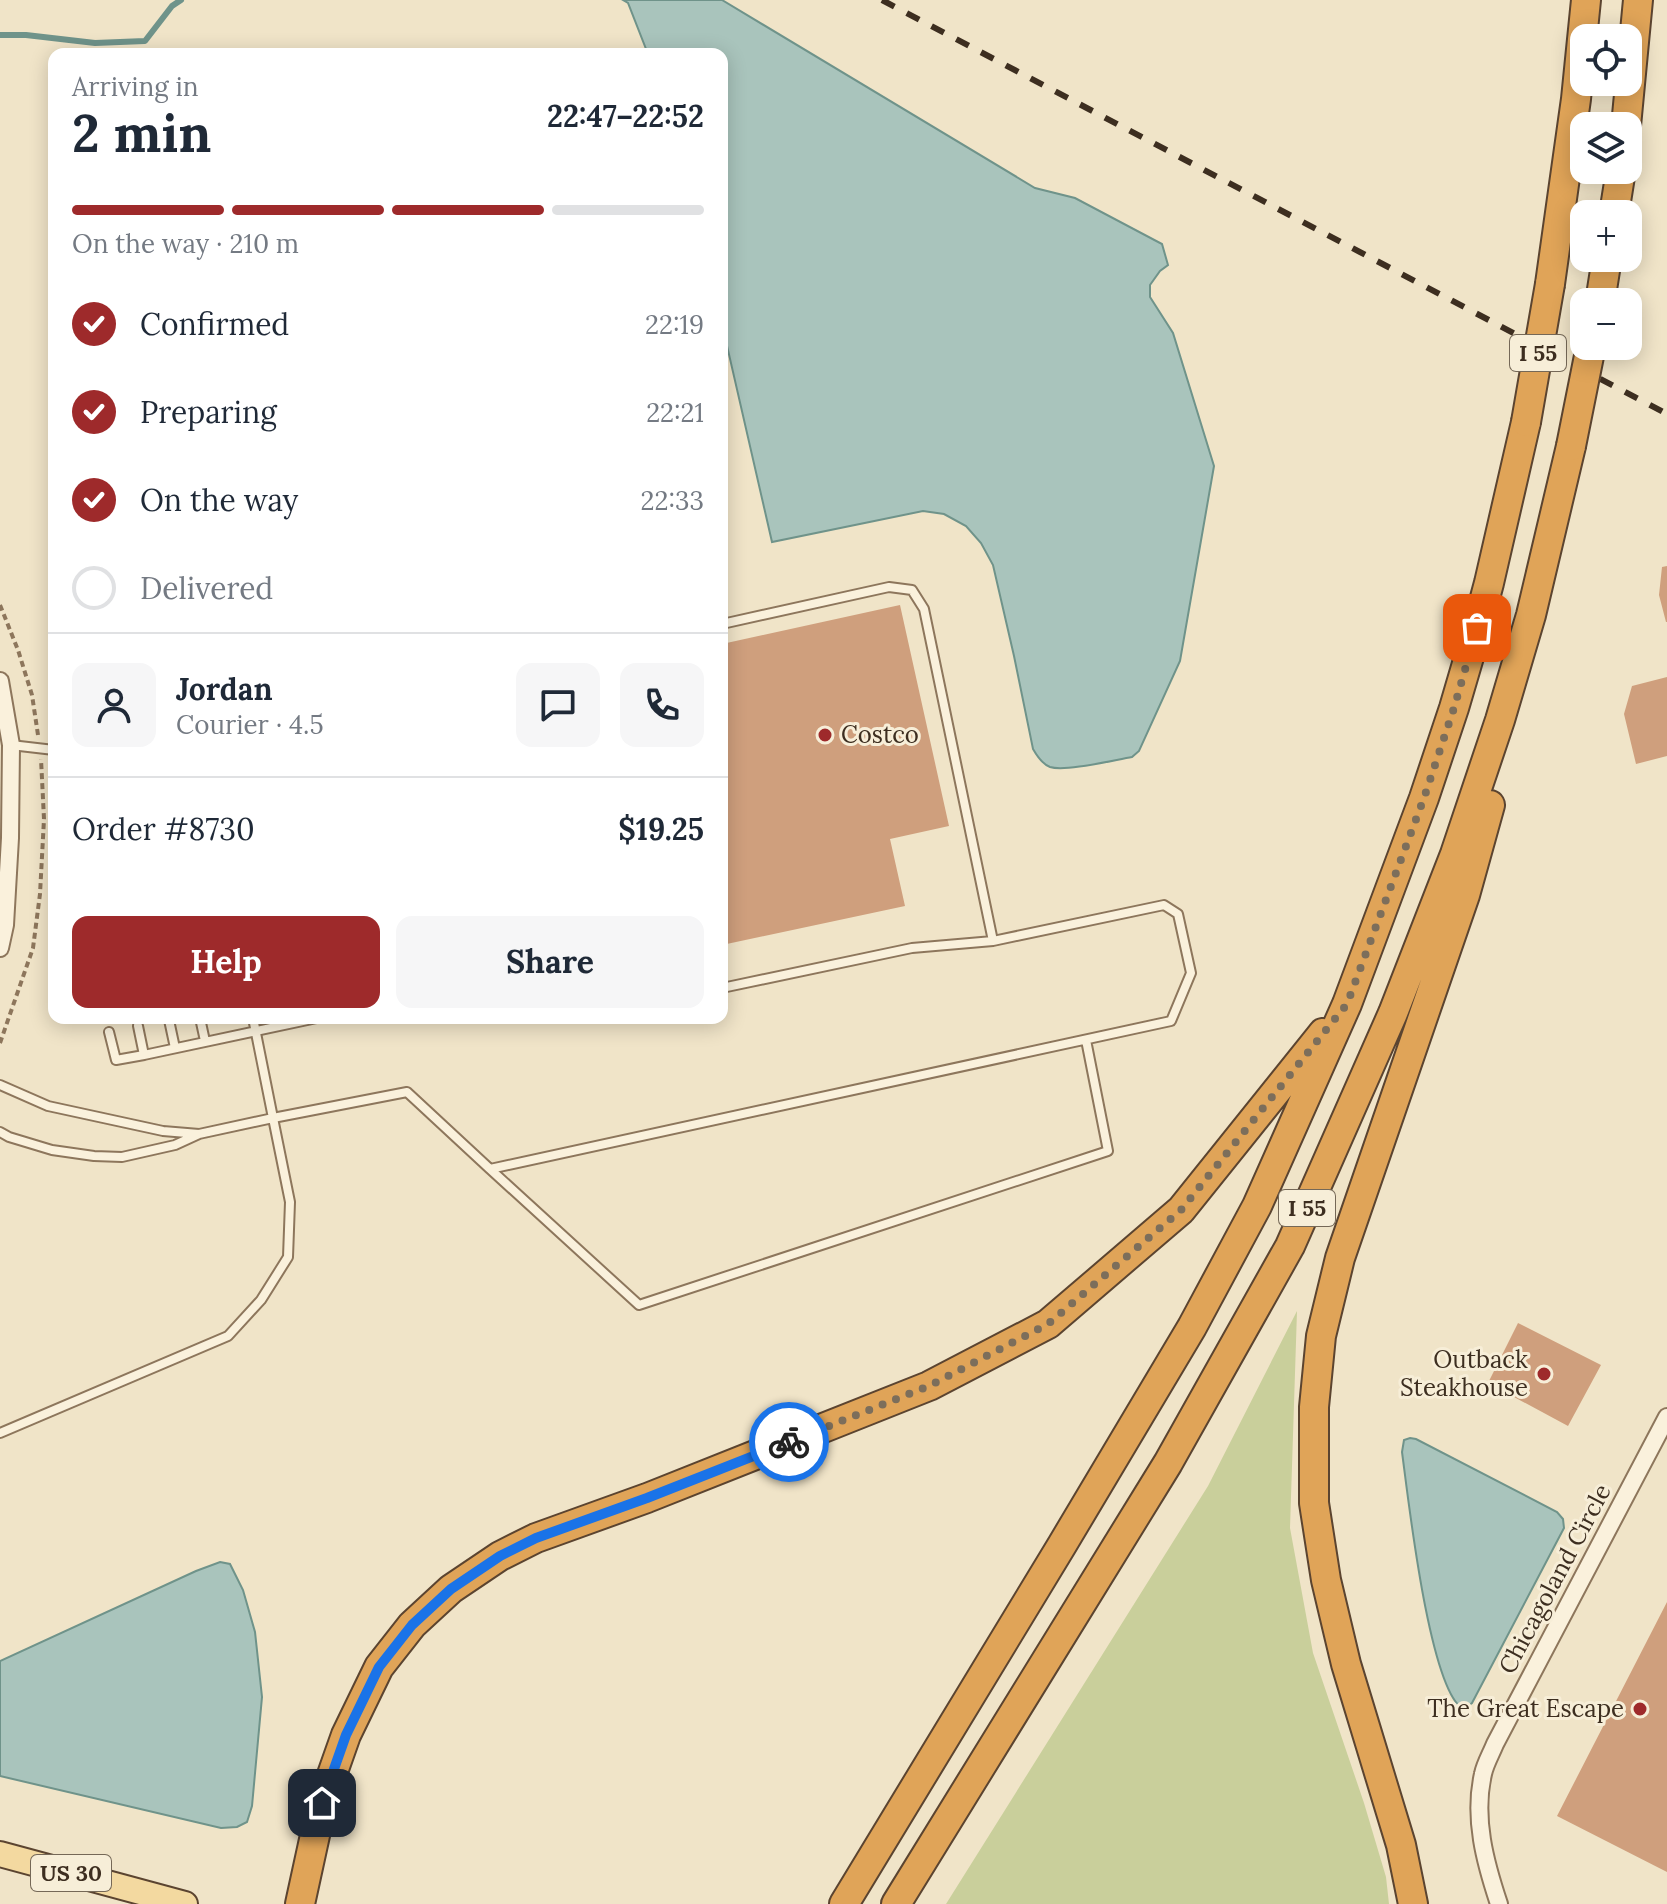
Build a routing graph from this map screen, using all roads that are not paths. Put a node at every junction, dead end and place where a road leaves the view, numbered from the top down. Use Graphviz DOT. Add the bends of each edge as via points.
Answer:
graph roads {
  1 [pos="1586,0"];
  2 [pos="1638,0"];
  3 [pos="1627,112"];
  4 [pos="1588,360"];
  5 [pos="728,623"];
  6 [pos="0,681"];
  7 [pos="1500,720"];
  8 [pos="5,745"];
  9 [pos="48,749"];
  10 [pos="993,941"];
  11 [pos="0,948"];
  12 [pos="728,987"];
  13 [pos="1347,1004"];
  14 [pos="170,1024"];
  15 [pos="201,1024"];
  16 [pos="254,1024"];
  17 [pos="289,1024"];
  18 [pos="138,1026"];
  19 [pos="256,1031"];
  20 [pos="109,1032"];
  21 [pos="1086,1040"];
  22 [pos="205,1041"];
  23 [pos="175,1048"];
  24 [pos="144,1055"];
  25 [pos="0,1085"];
  26 [pos="273,1118"];
  27 [pos="0,1132"];
  28 [pos="199,1134"];
  29 [pos="490,1169"];
  30 [pos="1667,1417"];
  31 [pos="0,1433"];
  32 [pos="0,1854"];
  33 [pos="185,1904"];
  34 [pos="300,1904"];
  35 [pos="844,1904"];
  36 [pos="896,1904"];
  37 [pos="1413,1904"];
  38 [pos="1499,1904"];
  1 -- 13 [label="highway, I 55, bridge" via="1550,284 1526,422 1489,583 1424,798"];
  2 -- 3 [label="highway"];
  4 -- 7 [label="highway, I 55, bridge" via="1531,615"];
  5 -- 10 [label="lane" via="889,587 912,590 924,609"];
  6 -- 8 [label="street"];
  7 -- 36 [label="highway, I 55" via="1393,1013 1290,1246 1168,1463"];
  7 -- 37 [label="highway" via="1493,795 1465,895 1340,1258 1321,1336 1314,1407 1314,1503 1326,1580"];
  8 -- 9 [label="lane"];
  8 -- 11 [label="street" via="10,838"];
  10 -- 12 [label="lane" via="912,948"];
  10 -- 21 [label="lane" via="1164,905 1178,914 1191,973 1171,1021"];
  13 -- 34 [label="highway" via="1181,1210 1048,1324 929,1386 536,1538 451,1589 412,1625 379,1667 346,1735 322,1803"];
  13 -- 35 [label="highway, I 55" via="1257,1206 1192,1327"];
  14 -- 23 [label="lane"];
  15 -- 22 [label="lane"];
  16 -- 19 [label="lane"];
  17 -- 19 [label="lane"];
  18 -- 24 [label="lane"];
  19 -- 22 [label="lane"];
  19 -- 26 [label="lane"];
  20 -- 24 [label="lane" via="116,1060"];
  21 -- 29 [label="lane"];
  21 -- 29 [label="lane" via="1108,1151 639,1305"];
  22 -- 23 [label="lane"];
  23 -- 24 [label="lane"];
  25 -- 28 [label="lane" via="48,1106"];
  26 -- 28 [label="lane"];
  26 -- 29 [label="lane" via="407,1092"];
  26 -- 31 [label="lane" via="290,1202 288,1257 261,1300 228,1336"];
  27 -- 28 [label="lane" via="52,1150 122,1157"];
  30 -- 38 [label="street, Chicagoland Circle" via="1483,1772 1482,1845"];
  32 -- 33 [label="main road, US 30"];
}
